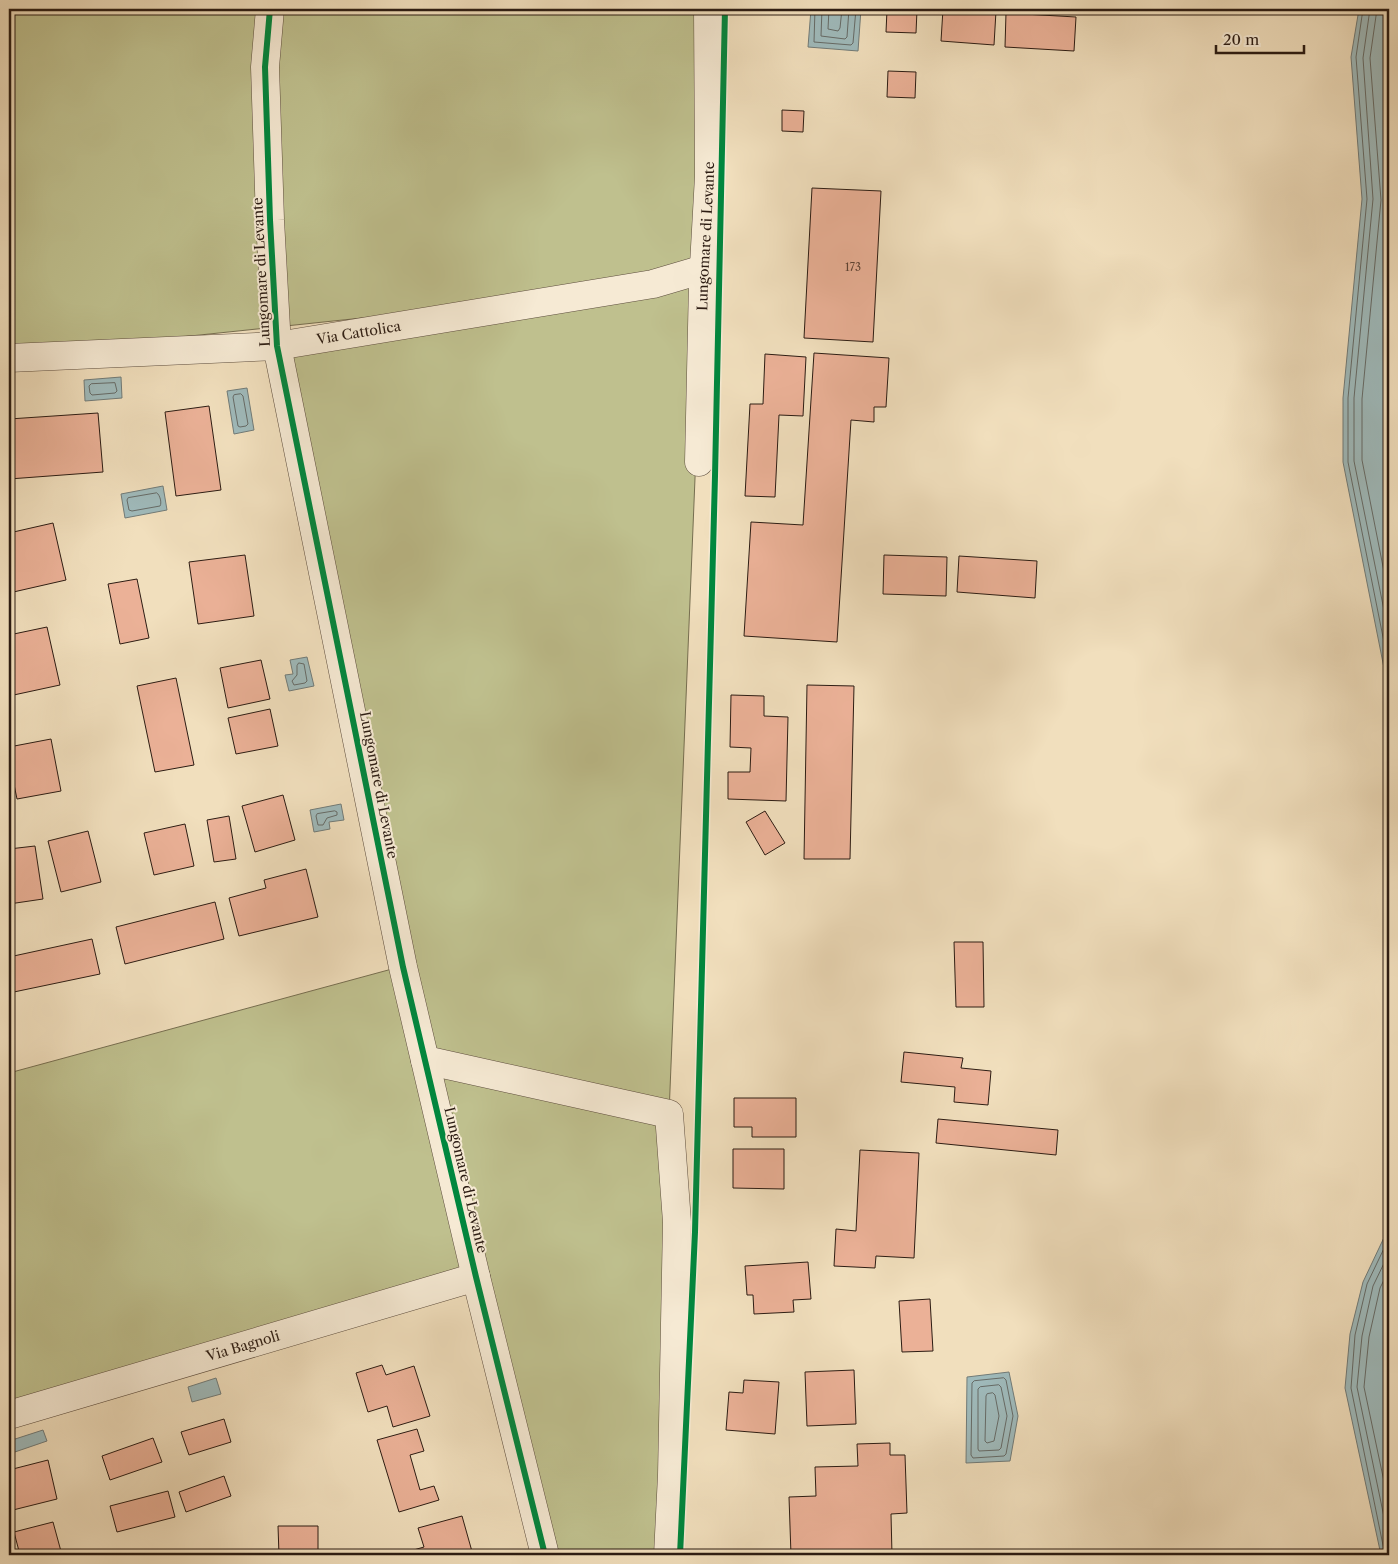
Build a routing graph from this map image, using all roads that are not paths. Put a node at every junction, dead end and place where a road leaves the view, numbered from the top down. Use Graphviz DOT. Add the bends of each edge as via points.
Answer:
graph roads {
  1 [pos="270,9"];
  2 [pos="708,9"];
  3 [pos="704,269"];
  4 [pos="277,346"];
  5 [pos="9,358"];
  6 [pos="699,462"];
  7 [pos="425,1060"];
  8 [pos="476,1277"];
  9 [pos="9,1415"];
  10 [pos="545,1555"];
  11 [pos="668,1555"];
  1 -- 4 [label="street, Lungomare di Levante" via="265,67"];
  2 -- 3 [label="street, Lungomare di Levante" via="709,176"];
  3 -- 4 [label="street, Via Cattolica" via="653,284"];
  3 -- 6 [label="street, Lungomare di Levante"];
  4 -- 5 [label="street, Via Cattolica"];
  4 -- 7 [label="street, Lungomare di Levante" via="403,967"];
  7 -- 8 [label="street, Lungomare di Levante"];
  7 -- 11 [label="street" via="669,1114 677,1222"];
  8 -- 9 [label="street, Via Bagnoli"];
  8 -- 10 [label="street, Lungomare di Levante"];
}
